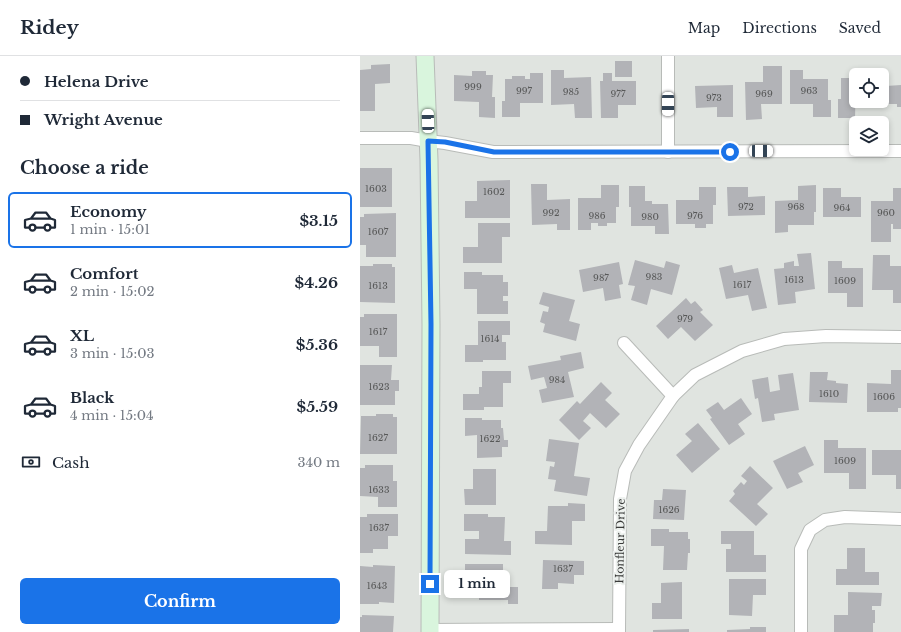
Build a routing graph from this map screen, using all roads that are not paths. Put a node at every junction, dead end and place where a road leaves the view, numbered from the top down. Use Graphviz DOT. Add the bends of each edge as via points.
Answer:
graph roads {
  1 [pos="425,56"];
  2 [pos="668,56"];
  3 [pos="360,138"];
  4 [pos="428,141"];
  5 [pos="901,151"];
  6 [pos="668,152"];
  7 [pos="901,338"];
  8 [pos="624,343"];
  9 [pos="673,396"];
  10 [pos="901,519"];
  11 [pos="619,630"];
  12 [pos="430,631"];
  13 [pos="801,632"];
  1 -- 4 [label="street"];
  2 -- 6 [label="street"];
  3 -- 4 [label="street" via="412,138"];
  4 -- 6 [label="street" via="494,152"];
  4 -- 12 [label="street" via="431,324"];
  5 -- 6 [label="street"];
  7 -- 9 [label="street, Honfleur Drive" via="826,336 784,339 742,351 695,375"];
  8 -- 9 [label="street"];
  9 -- 11 [label="street, Honfleur Drive" via="639,445 625,471 620,499"];
  10 -- 13 [label="street" via="845,517 825,520 810,530 801,549"];
  11 -- 12 [label="street"];
}
